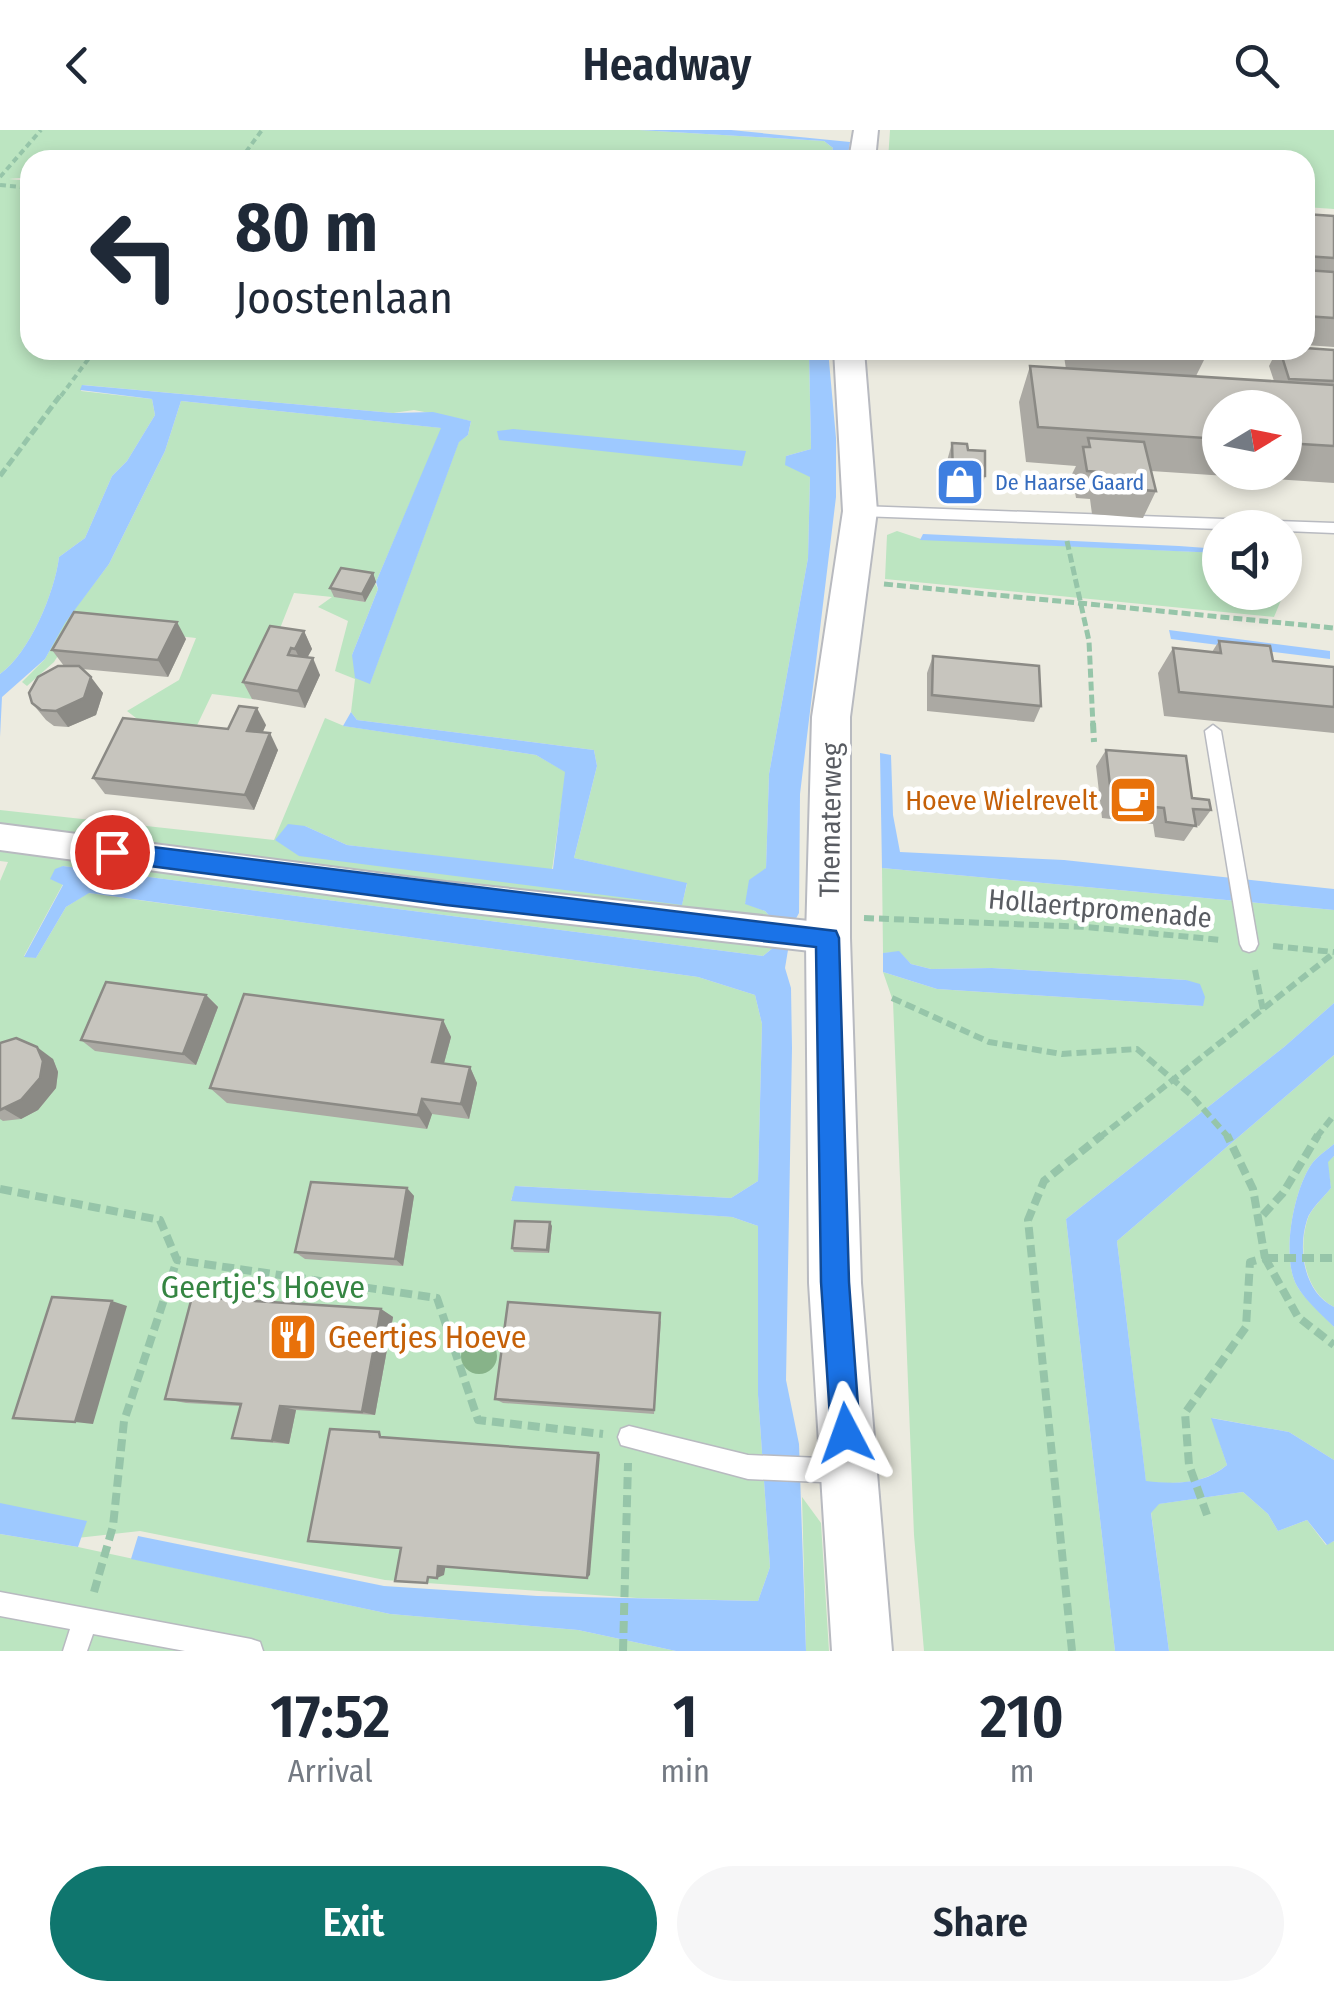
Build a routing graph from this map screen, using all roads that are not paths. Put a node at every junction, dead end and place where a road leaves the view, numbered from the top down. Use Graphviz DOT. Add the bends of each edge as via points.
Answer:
graph roads {
  1 [pos="851,360"];
  2 [pos="860,511"];
  3 [pos="1334,528"];
  4 [pos="1213,732"];
  5 [pos="0,837"];
  6 [pos="829,931"];
  7 [pos="1249,944"];
  8 [pos="629,1437"];
  9 [pos="830,1471"];
  10 [pos="0,1604"];
  11 [pos="86,1620"];
  12 [pos="75,1651"];
  13 [pos="251,1651"];
  14 [pos="862,1651"];
  1 -- 2 [label="street, Thematerweg"];
  2 -- 3 [label="lane"];
  2 -- 6 [label="street, Thematerweg" via="831,718"];
  4 -- 7 [label="lane"];
  5 -- 6 [label="street" via="750,931"];
  6 -- 9 [label="street, Thematerweg" via="835,1282"];
  8 -- 9 [label="lane" via="748,1467"];
  9 -- 14 [label="street, Thematerweg"];
  10 -- 11 [label="lane"];
  11 -- 12 [label="lane"];
  11 -- 13 [label="lane"];
}
